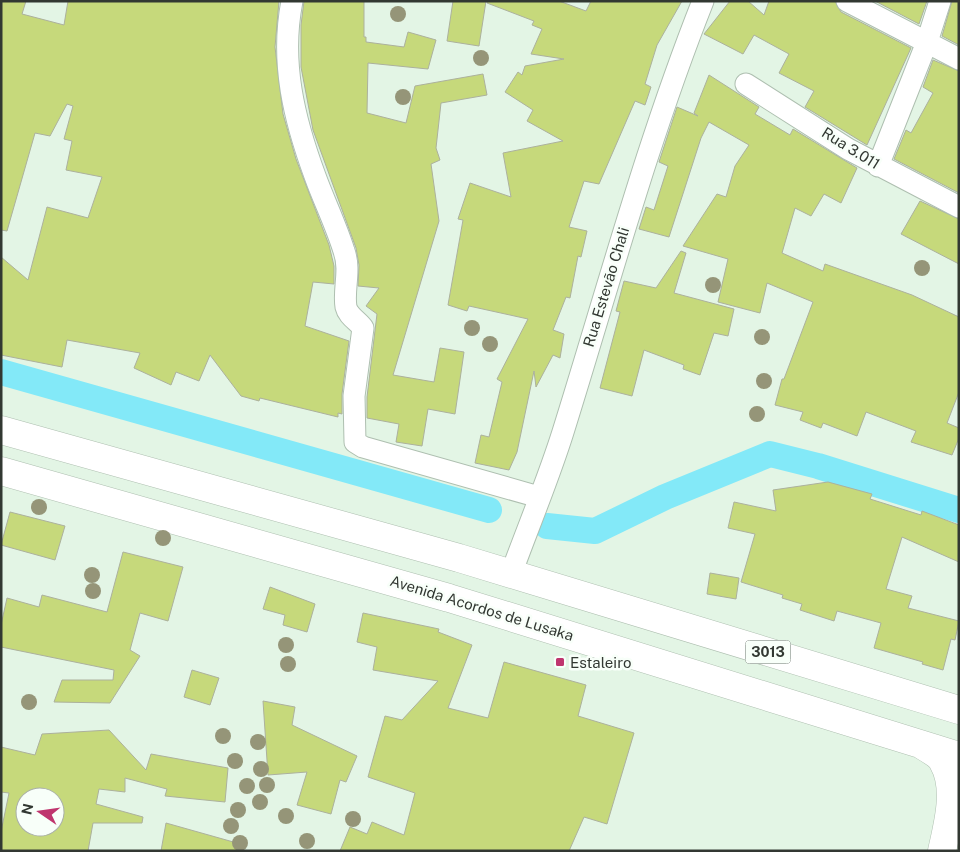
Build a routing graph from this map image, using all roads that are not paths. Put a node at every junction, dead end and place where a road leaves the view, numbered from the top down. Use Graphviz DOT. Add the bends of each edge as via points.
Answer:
graph roads {
  1 [pos="292,1"];
  2 [pos="703,1"];
  3 [pos="847,1"];
  4 [pos="940,1"];
  5 [pos="927,42"];
  6 [pos="959,59"];
  7 [pos="746,84"];
  8 [pos="878,166"];
  9 [pos="959,207"];
  10 [pos="1,430"];
  11 [pos="1,471"];
  12 [pos="539,497"];
  13 [pos="511,574"];
  14 [pos="959,710"];
  15 [pos="918,742"];
  16 [pos="959,756"];
  17 [pos="959,847"];
  18 [pos="942,851"];
  19 [pos="955,851"];
  1 -- 12 [label="street" via="287,27 288,73 294,113 345,252 348,278 346,307 363,328 354,396 355,442 443,472"];
  2 -- 12 [label="street, Rua Estevão Chali" via="626,218 562,434"];
  3 -- 5 [label="street"];
  4 -- 5 [label="street"];
  5 -- 6 [label="street"];
  5 -- 8 [label="street"];
  7 -- 8 [label="street, Rua 3.011"];
  8 -- 9 [label="street, Rua 3.011"];
  10 -- 13 [label="main road"];
  11 -- 15 [label="main road, Avenida Acordos de Lusaka" via="449,598"];
  12 -- 13 [label="street, Rua Estevão Chali"];
  13 -- 14 [label="main road, 3013"];
  15 -- 16 [label="main road, Avenida Acordos de Lusaka"];
  15 -- 18 [label="main road" via="943,761 950,785 950,817"];
  17 -- 19 [label="main road"];
}
